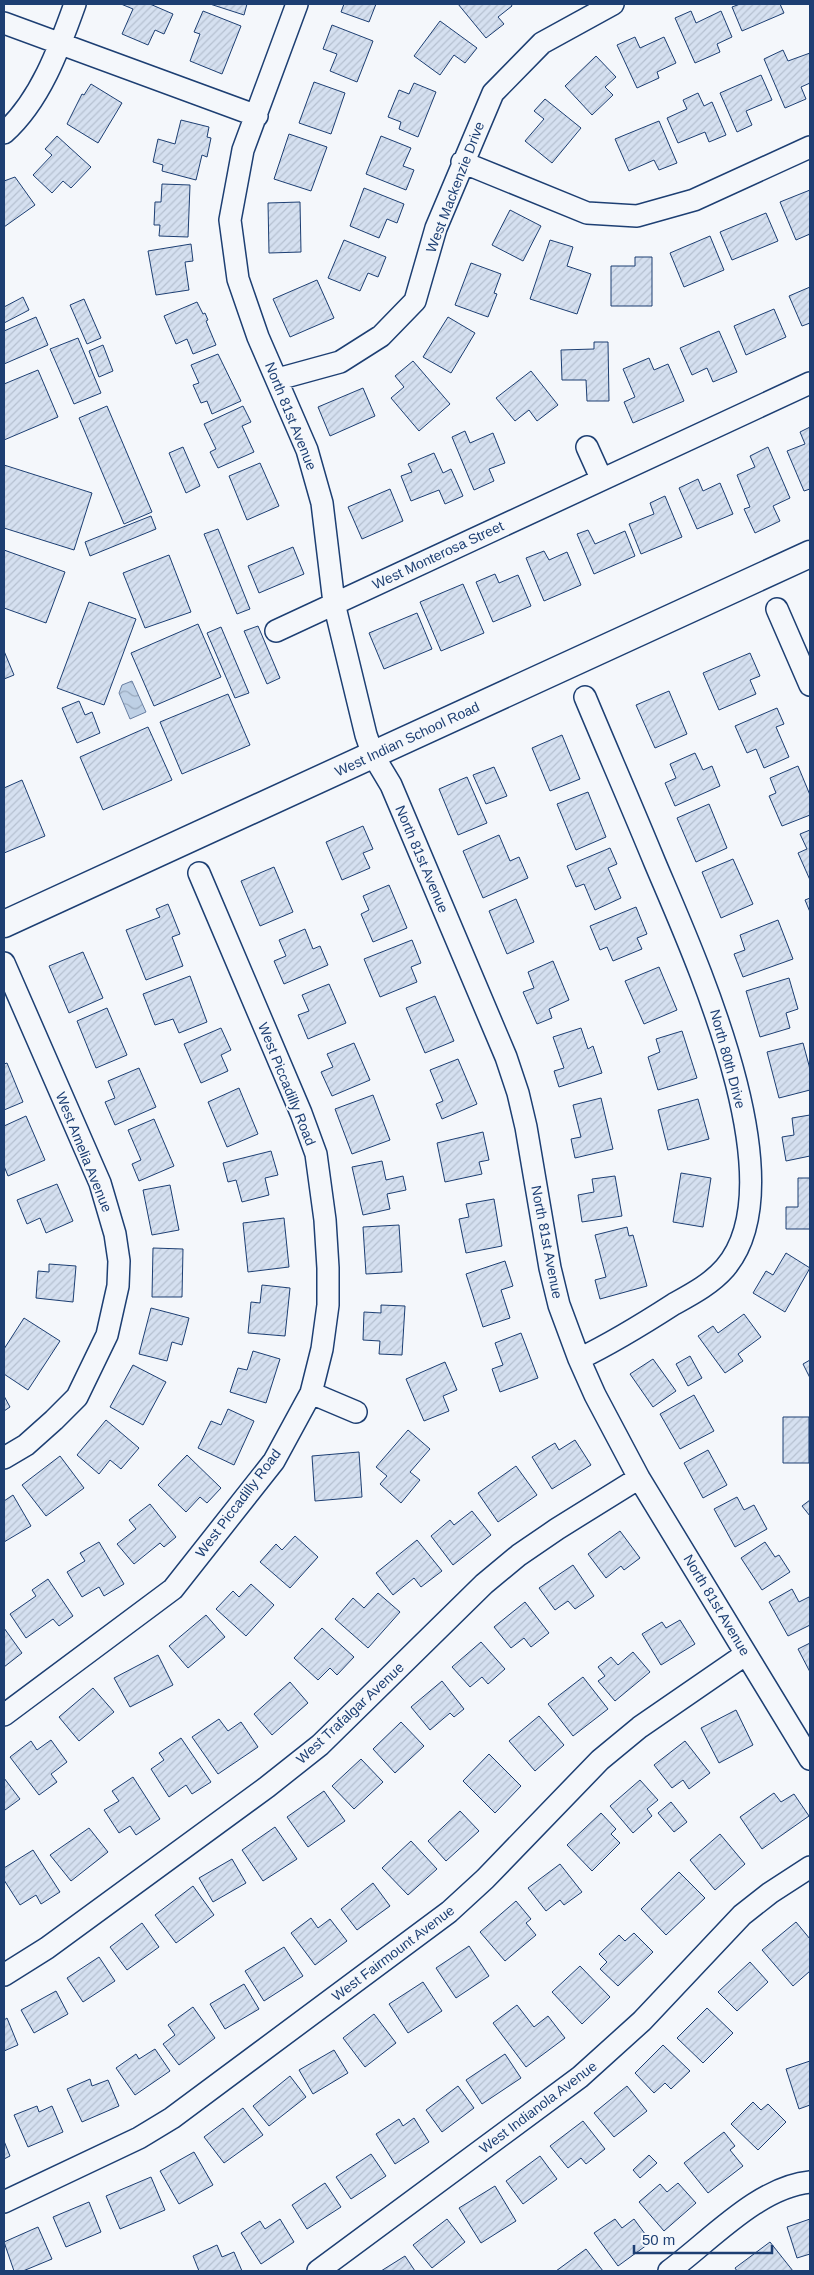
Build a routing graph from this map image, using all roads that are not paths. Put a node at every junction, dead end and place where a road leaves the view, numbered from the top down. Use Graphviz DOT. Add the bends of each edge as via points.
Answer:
graph roads {
  1 [pos="75,4"];
  2 [pos="297,4"];
  3 [pos="613,4"];
  4 [pos="4,23"];
  5 [pos="60,45"];
  6 [pos="257,116"];
  7 [pos="4,133"];
  8 [pos="810,147"];
  9 [pos="462,162"];
  10 [pos="278,380"];
  11 [pos="810,383"];
  12 [pos="588,447"];
  13 [pos="601,478"];
  14 [pos="810,554"];
  15 [pos="334,603"];
  16 [pos="778,609"];
  17 [pos="276,631"];
  18 [pos="810,685"];
  19 [pos="585,696"];
  20 [pos="373,755"];
  21 [pos="199,873"];
  22 [pos="4,924"];
  23 [pos="4,963"];
  24 [pos="579,1360"];
  25 [pos="311,1394"];
  26 [pos="356,1412"];
  27 [pos="4,1458"];
  28 [pos="640,1478"];
  29 [pos="746,1654"];
  30 [pos="4,1715"];
  31 [pos="810,1759"];
  32 [pos="810,1867"];
  33 [pos="4,1975"];
  34 [pos="810,2182"];
  35 [pos="4,2202"];
  36 [pos="318,2271"];
  37 [pos="669,2271"];
  1 -- 5 [label="street"];
  2 -- 6 [label="street, North 81st Avenue"];
  3 -- 9 [label="street, West Mackenzie Drive" via="542,43 493,93"];
  4 -- 5 [label="street"];
  5 -- 6 [label="street"];
  5 -- 7 [label="street" via="34,96"];
  6 -- 10 [label="street, North 81st Avenue" via="243,150 230,220 238,279 258,337"];
  8 -- 9 [label="street" via="694,200 637,216 587,213"];
  9 -- 10 [label="street, West Mackenzie Drive" via="436,228 415,301 381,336 340,362"];
  10 -- 15 [label="street, North 81st Avenue" via="307,450 322,503"];
  11 -- 13 [label="street, West Monterosa Street"];
  12 -- 13 [label="street"];
  13 -- 15 [label="street, West Monterosa Street"];
  14 -- 20 [label="main road, West Indian School Road"];
  15 -- 17 [label="street, West Monterosa Street"];
  15 -- 20 [label="street, North 81st Avenue"];
  16 -- 18 [label="street"];
  19 -- 24 [label="street, North 80th Drive" via="712,1001 737,1089 751,1163 752,1191 749,1216 740,1244 726,1268 709,1283"];
  20 -- 22 [label="main road, West Indian School Road"];
  20 -- 24 [label="street, North 81st Avenue" via="391,785 506,1058 526,1127 545,1244 559,1305"];
  21 -- 25 [label="street, West Piccadilly Road" via="316,1154 326,1220 328,1305"];
  23 -- 27 [label="street, West Amelia Avenue" via="103,1191 116,1234 119,1261 118,1286 107,1335 77,1397 26,1445"];
  24 -- 28 [label="street, North 81st Avenue"];
  25 -- 26 [label="street"];
  25 -- 30 [label="street, West Piccadilly Road" via="274,1461 173,1589"];
  28 -- 29 [label="street, North 81st Avenue"];
  28 -- 33 [label="street, West Trafalgar Avenue" via="557,1529 484,1584 344,1723 289,1771 55,1942"];
  29 -- 31 [label="street, North 81st Avenue"];
  29 -- 35 [label="street, West Fairmount Avenue" via="626,1738 600,1760 485,1879 365,1976 172,2118 140,2138"];
  32 -- 36 [label="street, West Indianola Avenue" via="742,1915 642,2021 580,2077"];
  34 -- 37 [label="street" via="778,2189 756,2202"];
}
